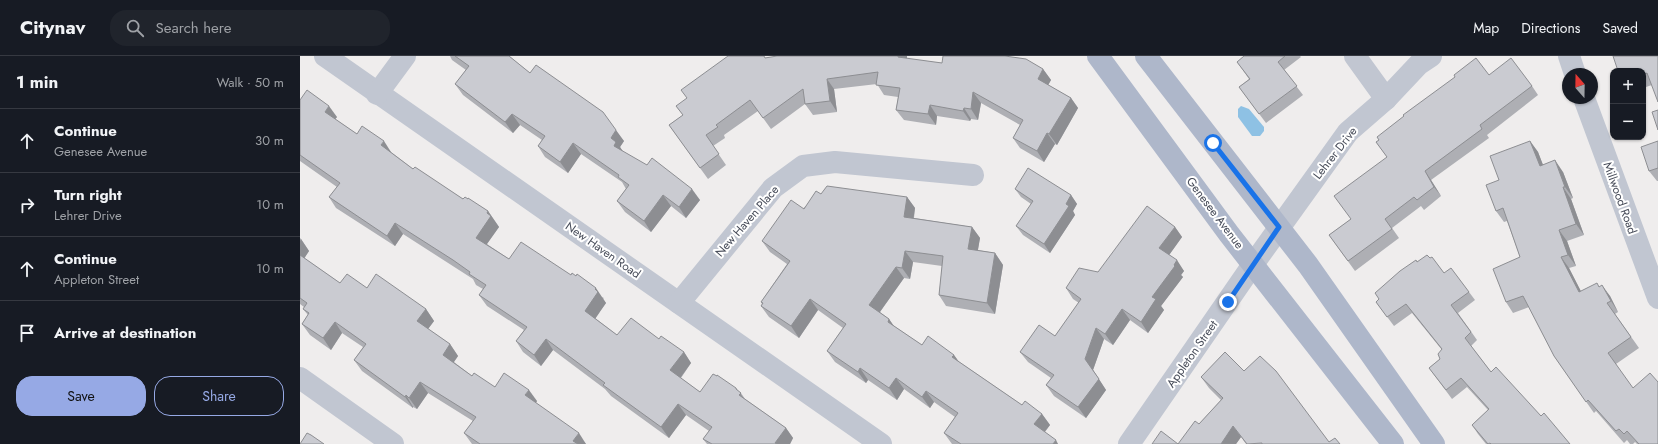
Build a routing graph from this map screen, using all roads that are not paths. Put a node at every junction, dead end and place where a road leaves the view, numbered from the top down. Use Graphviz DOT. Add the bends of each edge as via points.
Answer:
graph roads {
  1 [pos="325,56"];
  2 [pos="405,56"];
  3 [pos="1098,56"];
  4 [pos="1146,56"];
  5 [pos="1355,56"];
  6 [pos="1431,56"];
  7 [pos="1569,56"];
  8 [pos="1573,68"];
  9 [pos="377,94"];
  10 [pos="1386,98"];
  11 [pos="1586,104"];
  12 [pos="973,175"];
  13 [pos="1279,227"];
  14 [pos="1254,263"];
  15 [pos="1658,298"];
  16 [pos="679,303"];
  17 [pos="300,378"];
  18 [pos="393,444"];
  19 [pos="881,444"];
  20 [pos="1129,444"];
  21 [pos="1393,444"];
  22 [pos="1434,444"];
  1 -- 9 [label="street, New Haven Road"];
  2 -- 9 [label="street"];
  3 -- 14 [label="main road, Genesee Avenue" via="1229,234"];
  4 -- 13 [label="main road"];
  5 -- 10 [label="street"];
  6 -- 10 [label="street, Lehrer Drive" via="1419,64"];
  7 -- 8 [label="street"];
  9 -- 16 [label="street, New Haven Road"];
  10 -- 13 [label="street, Lehrer Drive" via="1348,132"];
  11 -- 15 [label="street, Millwood Road"];
  12 -- 16 [label="street, New Haven Place" via="835,162 803,166 773,188"];
  13 -- 14 [label="street, Lehrer Drive"];
  13 -- 22 [label="main road"];
  14 -- 20 [label="street, Appleton Street"];
  14 -- 21 [label="main road, Genesee Avenue"];
  16 -- 19 [label="street, New Haven Road"];
  17 -- 18 [label="street"];
}
